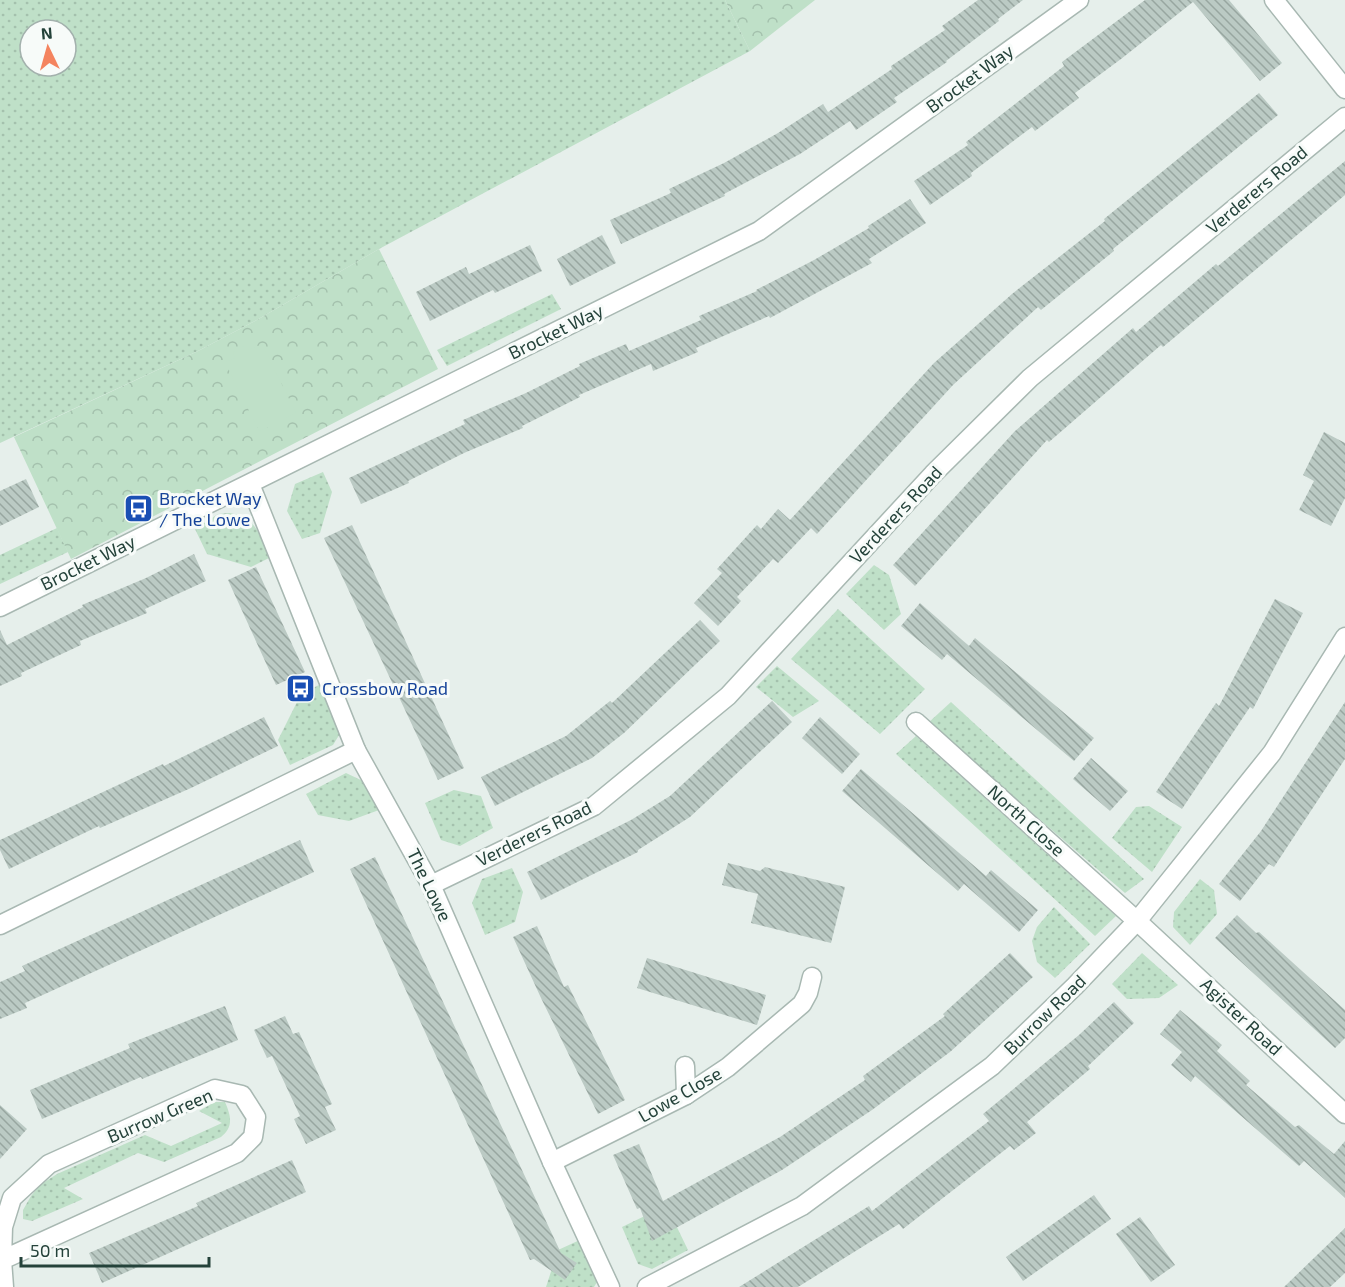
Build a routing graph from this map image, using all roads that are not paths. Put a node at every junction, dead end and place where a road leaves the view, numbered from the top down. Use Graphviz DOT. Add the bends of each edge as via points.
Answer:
graph roads {
  1 [pos="1079,0"];
  2 [pos="1274,0"];
  3 [pos="1345,89"];
  4 [pos="1345,117"];
  5 [pos="250,484"];
  6 [pos="0,607"];
  7 [pos="1345,637"];
  8 [pos="916,722"];
  9 [pos="356,750"];
  10 [pos="431,885"];
  11 [pos="1137,921"];
  12 [pos="0,925"];
  13 [pos="812,977"];
  14 [pos="685,1066"];
  15 [pos="686,1095"];
  16 [pos="1345,1114"];
  17 [pos="552,1162"];
  18 [pos="2,1260"];
  19 [pos="4,1287"];
  20 [pos="610,1287"];
  21 [pos="647,1287"];
  1 -- 5 [label="street, Brocket Way" via="759,231"];
  2 -- 3 [label="street"];
  4 -- 10 [label="street, Verderers Road" via="1030,378 933,474 728,696 594,806"];
  5 -- 6 [label="street, Brocket Way"];
  5 -- 9 [label="street, The Lowe"];
  7 -- 11 [label="street, Burrow Road" via="1272,753"];
  8 -- 11 [label="street, North Close"];
  9 -- 10 [label="street, The Lowe"];
  9 -- 12 [label="street"];
  10 -- 17 [label="street, The Lowe"];
  11 -- 16 [label="street, Agister Road"];
  11 -- 21 [label="street, Burrow Road" via="992,1066 802,1206"];
  13 -- 15 [label="street, Lowe Close" via="802,1004 728,1067"];
  14 -- 15 [label="street"];
  15 -- 17 [label="street, Lowe Close"];
  17 -- 20 [label="street, The Lowe"];
  18 -- 18 [label="street, Burrow Green" via="3,1227 12,1198 49,1164 215,1089 242,1095 256,1117 253,1137 237,1153"];
  18 -- 19 [label="street, Burrow Green"];
}
